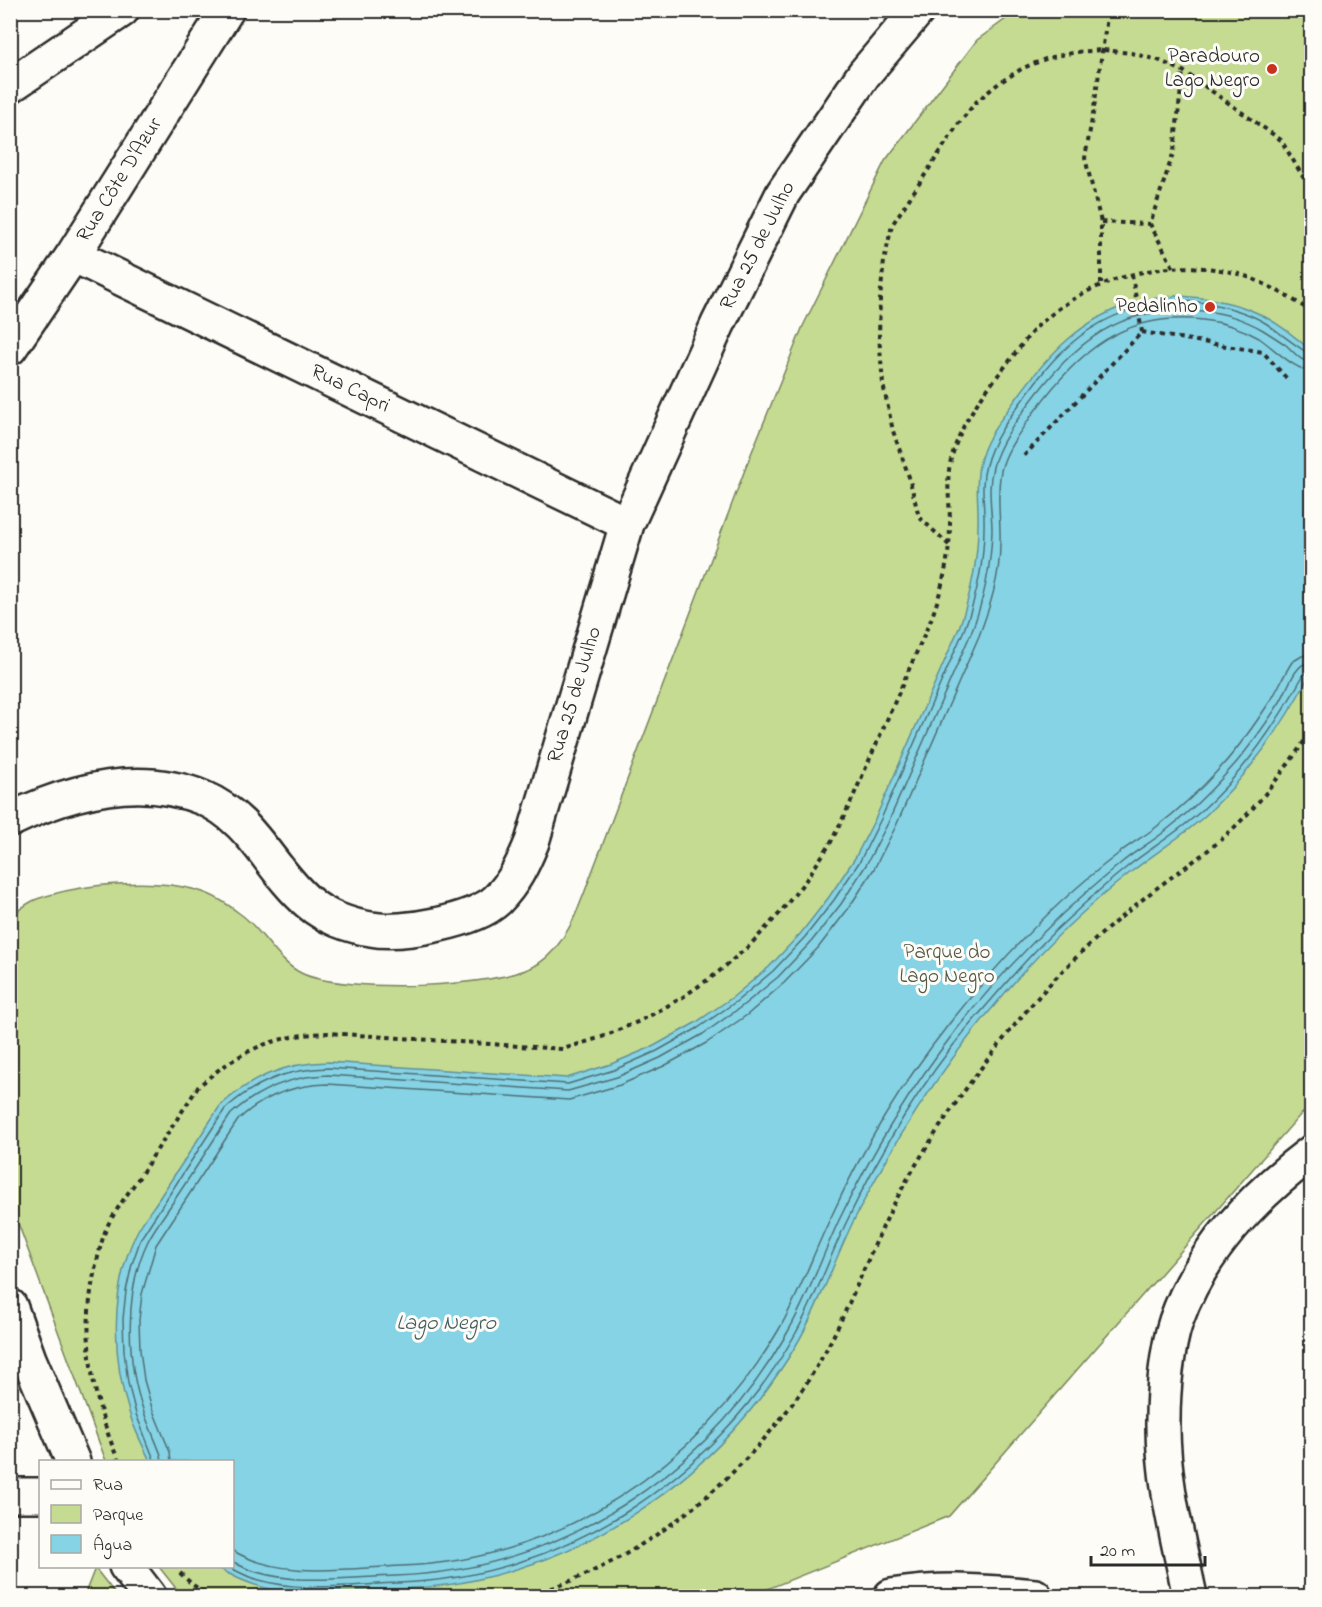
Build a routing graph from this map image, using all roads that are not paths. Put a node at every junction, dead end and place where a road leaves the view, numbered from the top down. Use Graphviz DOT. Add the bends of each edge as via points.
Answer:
graph roads {
  1 [pos="122,10"];
  2 [pos="227,10"];
  3 [pos="918,10"];
  4 [pos="10,86"];
  5 [pos="73,255"];
  6 [pos="10,348"];
  7 [pos="627,524"];
  8 [pos="10,820"];
  9 [pos="1311,1152"];
  10 [pos="10,1306"];
  11 [pos="73,1460"];
  12 [pos="10,1495"];
  13 [pos="39,1495"];
  14 [pos="128,1568"];
  15 [pos="149,1596"];
  16 [pos="891,1596"];
  17 [pos="1035,1596"];
  18 [pos="1190,1596"];
  1 -- 4 [label="street"];
  2 -- 5 [label="street, Rua Côte D'Azur"];
  3 -- 7 [label="street, Rua 25 de Julho" via="864,74 783,193"];
  5 -- 6 [label="street, Rua Côte D'Azur"];
  5 -- 7 [label="street, Rua Capri"];
  7 -- 8 [label="street, Rua 25 de Julho" via="519,874 496,901 473,915 438,924 373,930 331,916 302,896 235,819 204,798 179,790 110,786 70,796"];
  9 -- 18 [label="street" via="1240,1217 1197,1272 1176,1322 1165,1377 1162,1422 1168,1480"];
  10 -- 11 [label="street"];
  12 -- 13 [label="street"];
  14 -- 15 [label="street"];
  16 -- 17 [label="street" via="973,1590"];
}
